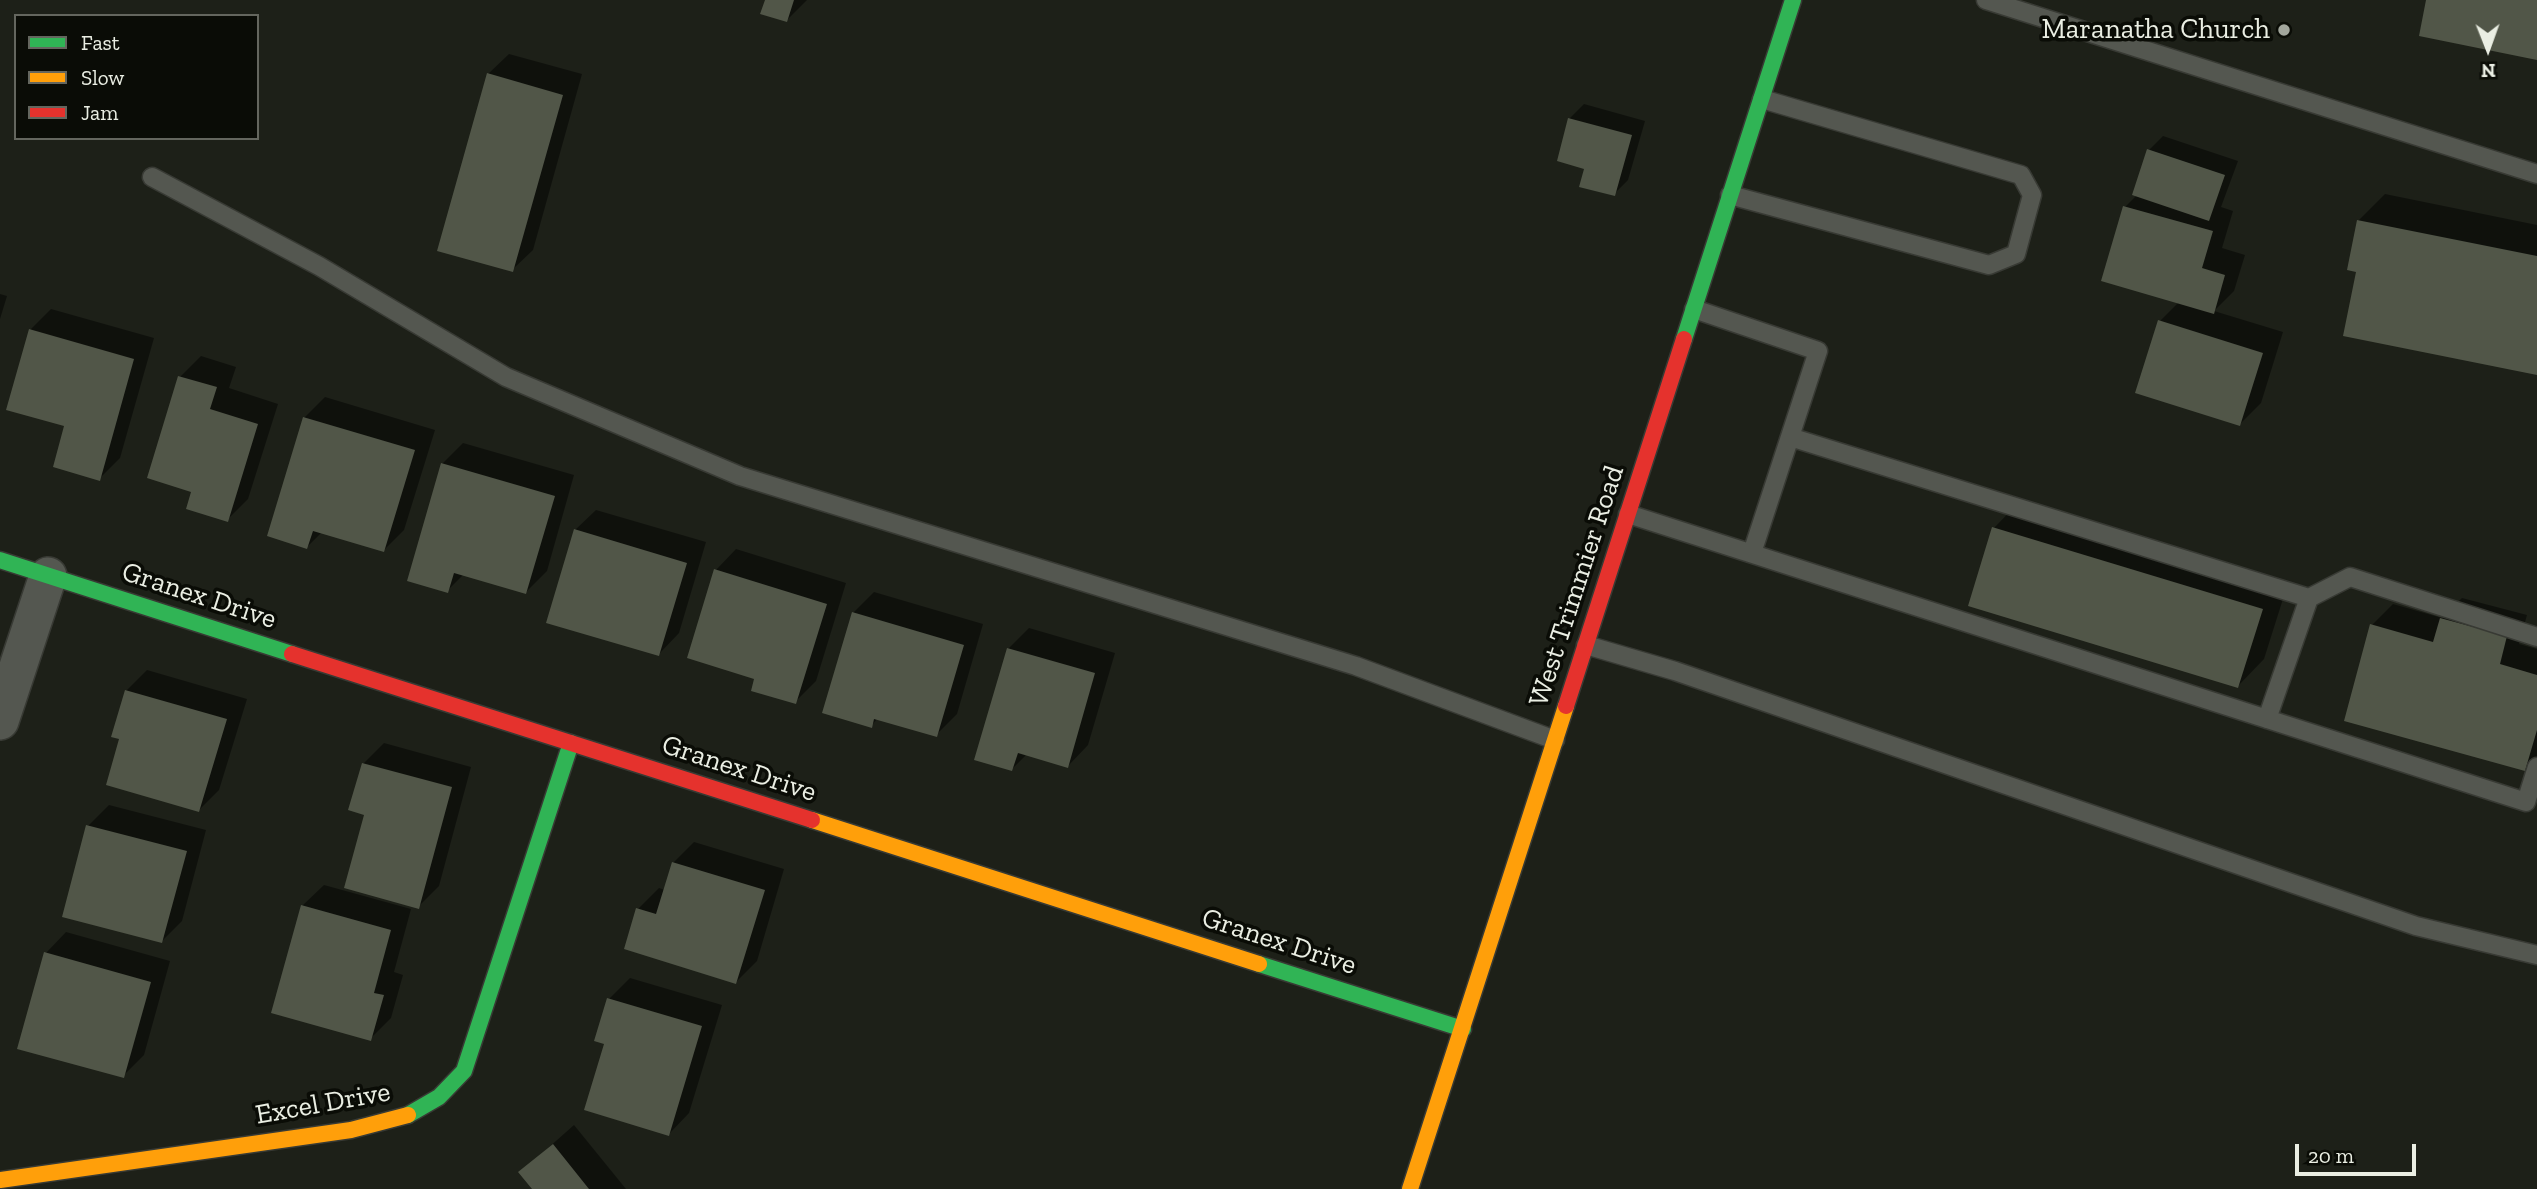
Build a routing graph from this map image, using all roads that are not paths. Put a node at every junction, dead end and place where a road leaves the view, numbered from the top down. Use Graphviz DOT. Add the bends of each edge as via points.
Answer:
graph roads {
  1 [pos="1793,0"];
  2 [pos="1986,0"];
  3 [pos="1762,99"];
  4 [pos="2537,174"];
  5 [pos="152,177"];
  6 [pos="1730,195"];
  7 [pos="1694,309"];
  8 [pos="1790,437"];
  9 [pos="1628,514"];
  10 [pos="1752,553"];
  11 [pos="0,560"];
  12 [pos="48,576"];
  13 [pos="2309,598"];
  14 [pos="2537,637"];
  15 [pos="1586,645"];
  16 [pos="2267,719"];
  17 [pos="0,721"];
  18 [pos="1555,740"];
  19 [pos="571,743"];
  20 [pos="2537,767"];
  21 [pos="2537,955"];
  22 [pos="1462,1028"];
  23 [pos="0,1180"];
  24 [pos="1410,1189"];
  1 -- 3 [label="street, West Trimmier Road"];
  2 -- 4 [label="lane"];
  3 -- 6 [label="street, West Trimmier Road"];
  3 -- 6 [label="lane" via="2021,175 2032,195 2016,254 1989,265"];
  5 -- 18 [label="lane" via="319,265 506,377 740,475 1356,666"];
  6 -- 7 [label="street, West Trimmier Road"];
  7 -- 8 [label="lane" via="1818,351"];
  7 -- 9 [label="street, West Trimmier Road"];
  8 -- 10 [label="lane"];
  8 -- 13 [label="lane"];
  9 -- 10 [label="lane"];
  9 -- 15 [label="street, West Trimmier Road"];
  10 -- 16 [label="lane"];
  11 -- 12 [label="street, Granex Drive"];
  12 -- 17 [label="street"];
  12 -- 19 [label="street, Granex Drive"];
  13 -- 14 [label="lane" via="2350,577"];
  13 -- 16 [label="lane"];
  15 -- 18 [label="street, West Trimmier Road"];
  15 -- 21 [label="lane" via="1675,671 2416,926"];
  16 -- 20 [label="lane" via="2526,802"];
  18 -- 22 [label="street, West Trimmier Road"];
  19 -- 22 [label="street, Granex Drive"];
  19 -- 23 [label="street, Excel Drive" via="464,1071 442,1097 400,1119 351,1130"];
  22 -- 24 [label="street, West Trimmier Road"];
}
